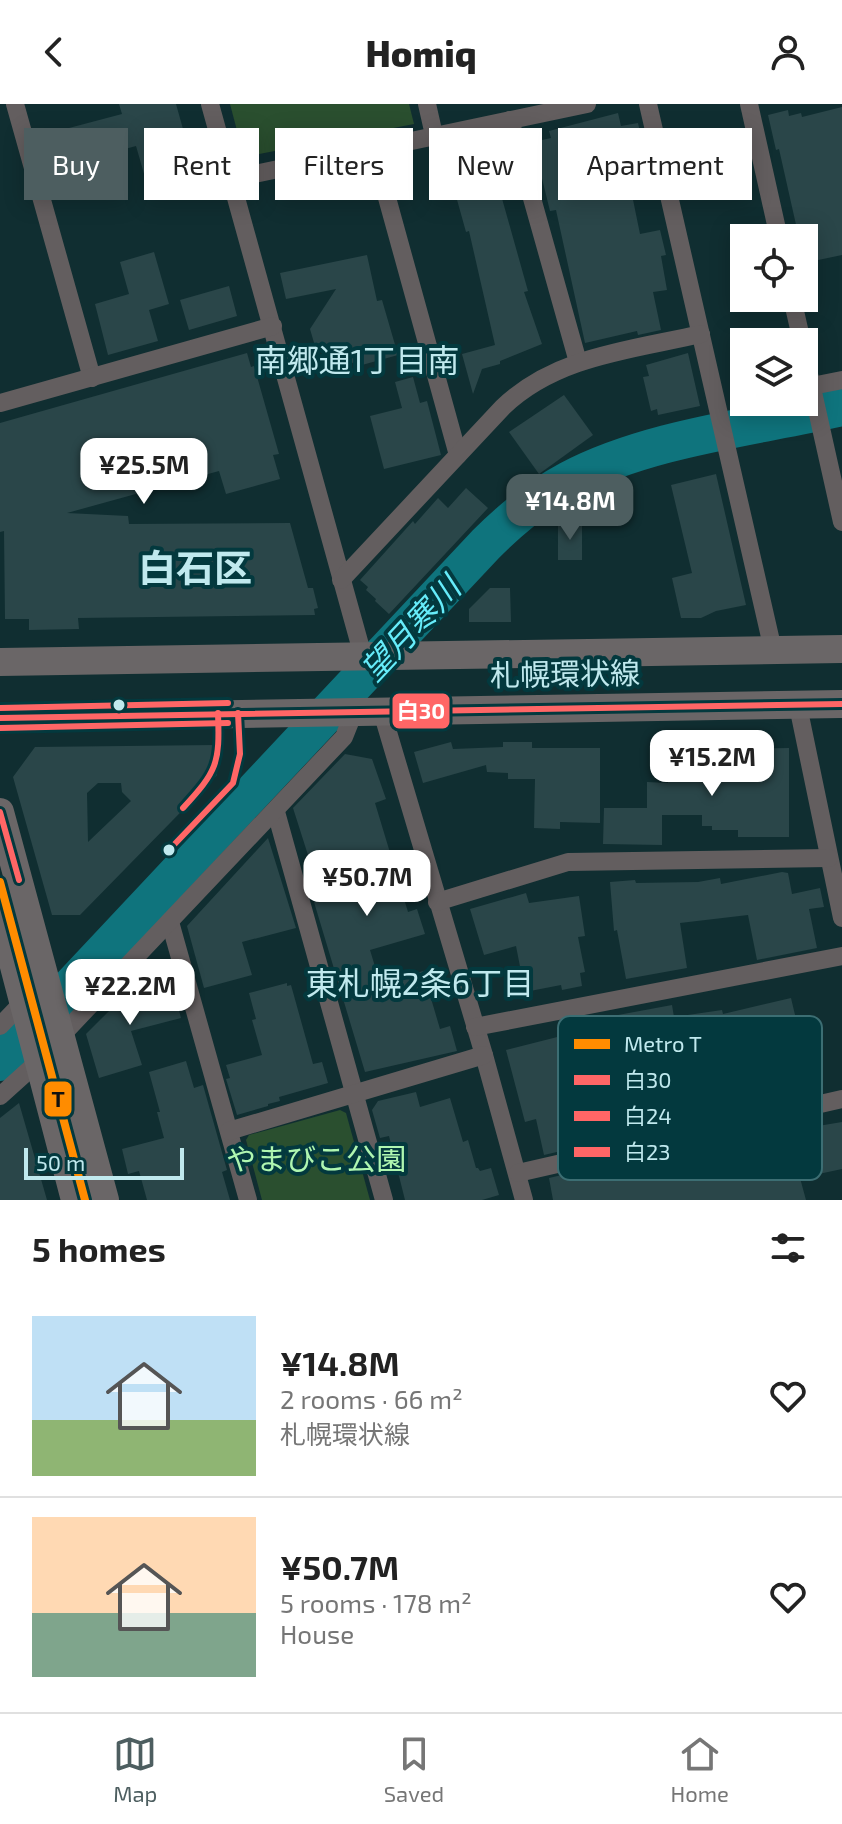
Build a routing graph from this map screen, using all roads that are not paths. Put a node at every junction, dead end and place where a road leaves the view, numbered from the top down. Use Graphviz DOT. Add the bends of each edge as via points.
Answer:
graph roads {
  1 [pos="15,104"];
  2 [pos="210,104"];
  3 [pos="427,104"];
  4 [pos="587,104"];
  5 [pos="648,104"];
  6 [pos="749,104"];
  7 [pos="510,120"];
  8 [pos="217,128"];
  9 [pos="432,128"];
  10 [pos="469,128"];
  11 [pos="237,200"];
  12 [pos="388,200"];
  13 [pos="776,224"];
  14 [pos="273,326"];
  15 [pos="701,334"];
  16 [pos="578,362"];
  17 [pos="92,378"];
  18 [pos="842,380"];
  19 [pos="818,390"];
  20 [pos="0,403"];
  21 [pos="818,413"];
  22 [pos="458,455"];
  23 [pos="839,493"];
  24 [pos="842,522"];
  25 [pos="341,580"];
  26 [pos="842,649"];
  27 [pos="773,650"];
  28 [pos="364,656"];
  29 [pos="0,662"];
  30 [pos="842,704"];
  31 [pos="798,706"];
  32 [pos="360,712"];
  33 [pos="0,718"];
  34 [pos="0,812"];
  35 [pos="276,812"];
  36 [pos="829,858"];
  37 [pos="437,902"];
  38 [pos="0,913"];
  39 [pos="842,918"];
  40 [pos="170,922"];
  41 [pos="842,956"];
  42 [pos="33,1003"];
  43 [pos="0,1026"];
  44 [pos="475,1027"];
  45 [pos="48,1041"];
  46 [pos="484,1055"];
  47 [pos="355,1094"];
  48 [pos="0,1096"];
  49 [pos="842,1099"];
  50 [pos="822,1104"];
  51 [pos="229,1131"];
  52 [pos="558,1164"];
  53 [pos="518,1173"];
  54 [pos="75,1200"];
  55 [pos="105,1200"];
  56 [pos="248,1200"];
  57 [pos="384,1200"];
  58 [pos="524,1200"];
  1 -- 17 [label="street"];
  2 -- 8 [label="street"];
  3 -- 9 [label="street"];
  4 -- 7 [label="street"];
  5 -- 15 [label="street"];
  6 -- 13 [label="street"];
  7 -- 10 [label="street"];
  7 -- 16 [label="street"];
  11 -- 14 [label="street"];
  12 -- 22 [label="street"];
  14 -- 17 [label="street"];
  14 -- 25 [label="street"];
  15 -- 16 [label="street"];
  15 -- 27 [label="street"];
  16 -- 22 [label="street" via="548,373 515,395"];
  17 -- 20 [label="street"];
  18 -- 19 [label="street"];
  21 -- 23 [label="street"];
  22 -- 25 [label="street"];
  23 -- 24 [label="street"];
  25 -- 28 [label="street"];
  26 -- 27 [label="main road, 札幌環状線"];
  27 -- 28 [label="main road, 札幌環状線"];
  28 -- 29 [label="main road, 札幌環状線"];
  30 -- 31 [label="main road, 札幌環状線"];
  31 -- 32 [label="main road, 札幌環状線"];
  31 -- 36 [label="street"];
  32 -- 33 [label="main road, 札幌環状線"];
  32 -- 35 [label="street"];
  32 -- 37 [label="street"];
  34 -- 42 [label="main road"];
  35 -- 40 [label="street"];
  35 -- 47 [label="street"];
  36 -- 37 [label="street" via="568,862"];
  36 -- 39 [label="street"];
  37 -- 44 [label="street"];
  38 -- 42 [label="main road"];
  40 -- 45 [label="street"];
  40 -- 51 [label="street"];
  41 -- 44 [label="street"];
  42 -- 43 [label="street"];
  42 -- 45 [label="main road"];
  44 -- 46 [label="street"];
  45 -- 48 [label="street"];
  45 -- 54 [label="main road"];
  45 -- 55 [label="main road"];
  46 -- 47 [label="street"];
  46 -- 53 [label="street"];
  47 -- 51 [label="street"];
  47 -- 57 [label="street"];
  49 -- 50 [label="street"];
  51 -- 56 [label="street"];
  52 -- 53 [label="street"];
  53 -- 58 [label="street"];
}
